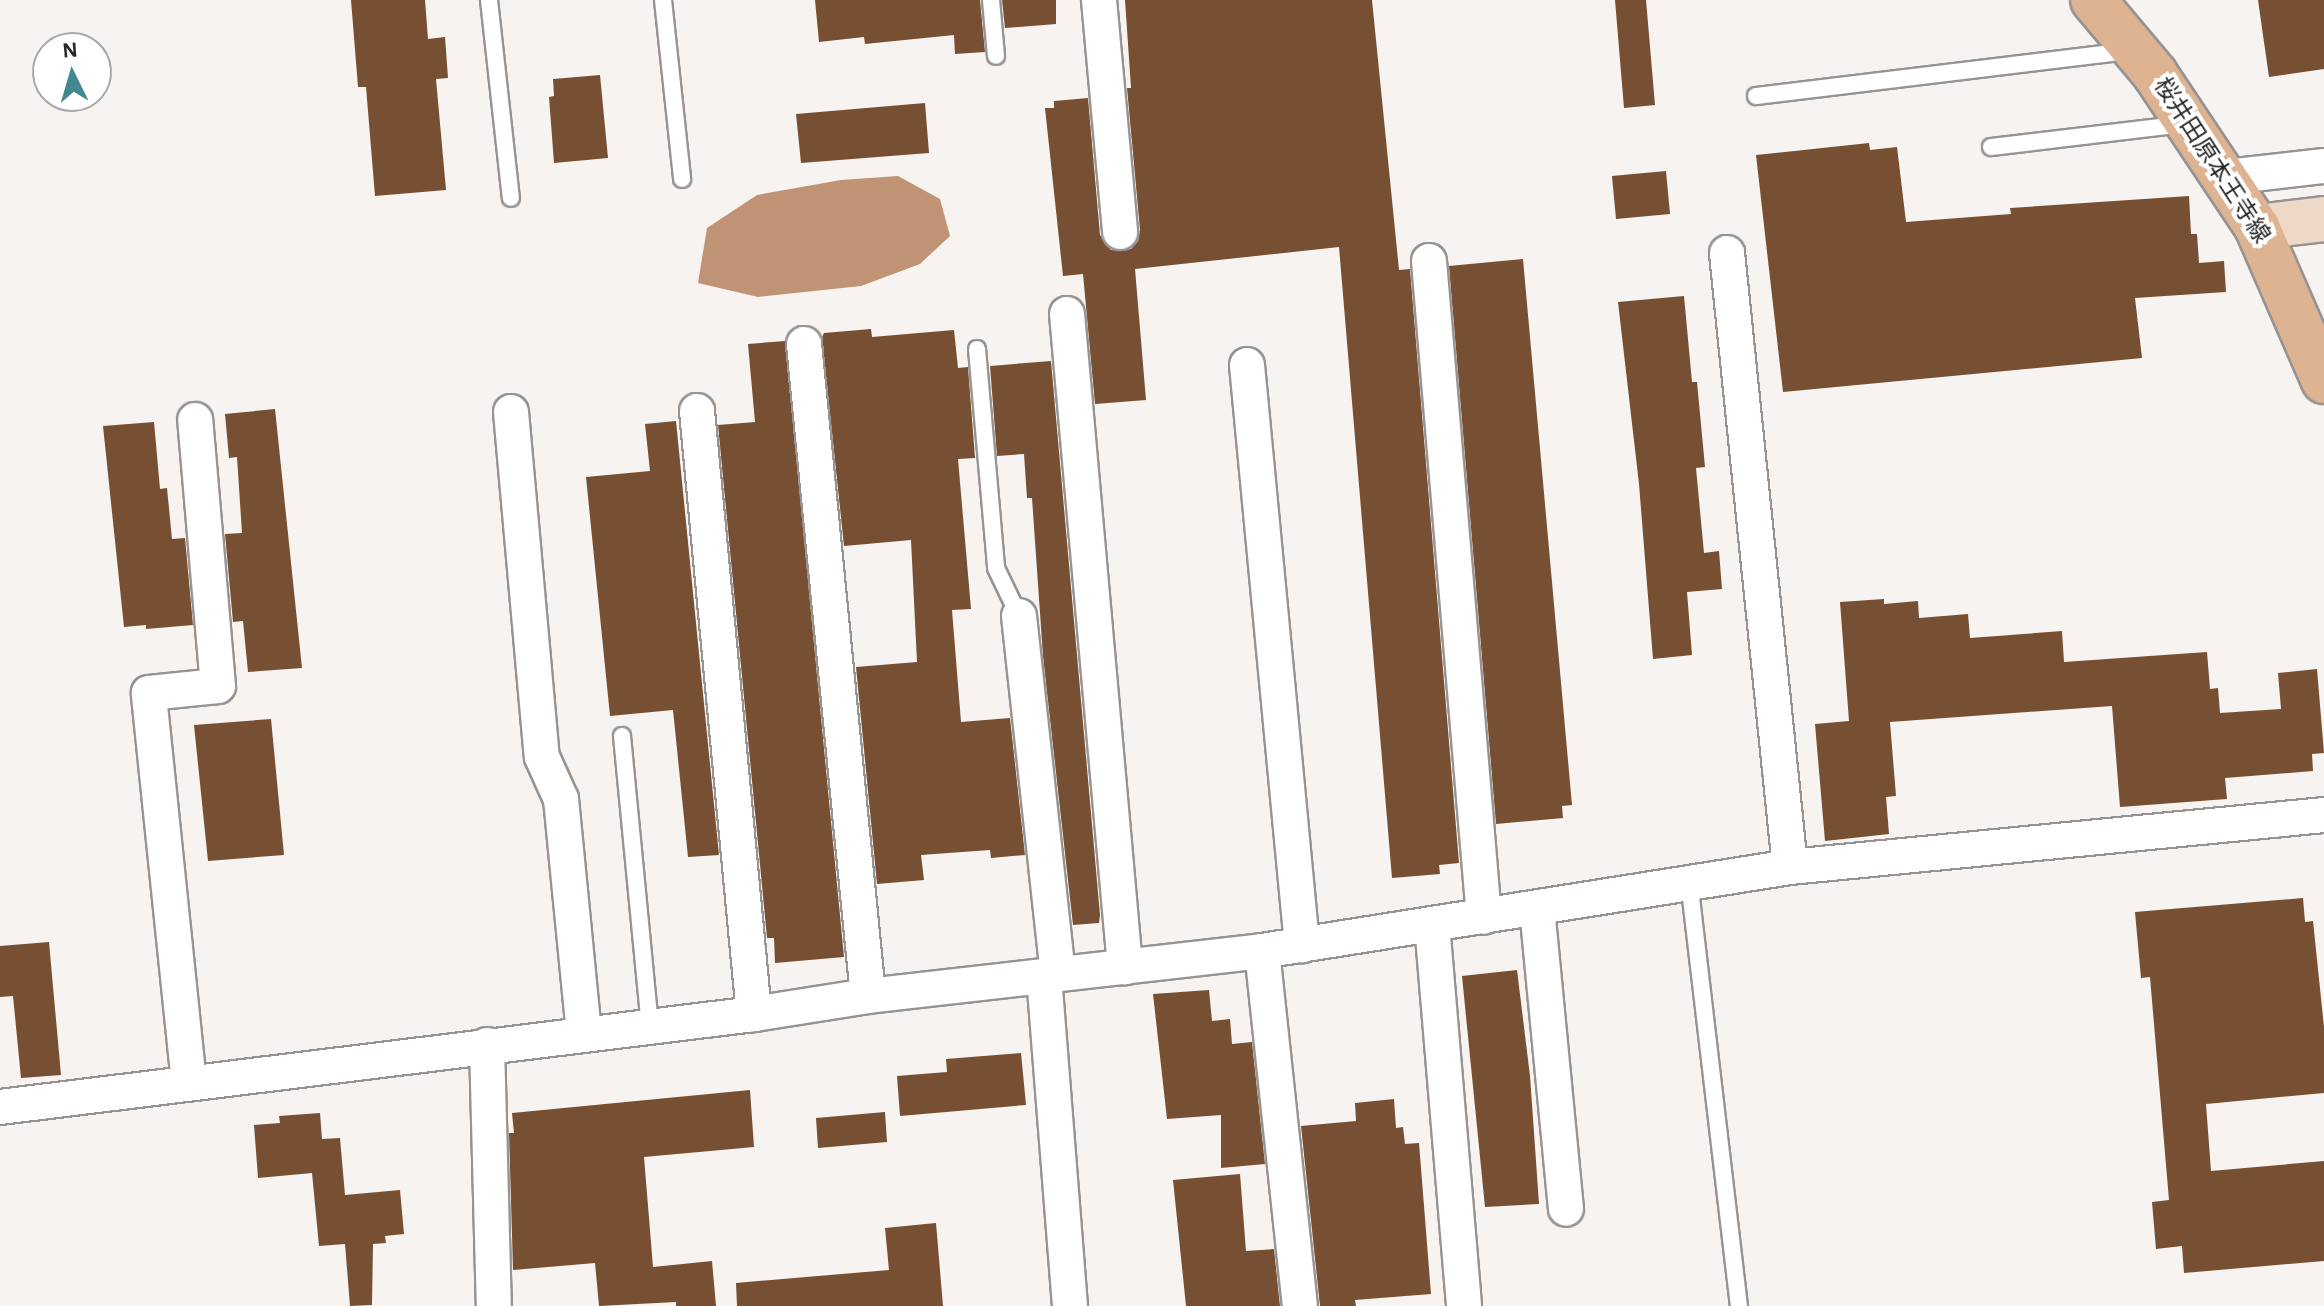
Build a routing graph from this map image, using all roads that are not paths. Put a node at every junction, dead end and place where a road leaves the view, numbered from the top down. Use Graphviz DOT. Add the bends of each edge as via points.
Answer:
graph roads {
  1 [pos="489,0"];
  2 [pos="663,0"];
  3 [pos="991,0"];
  4 [pos="1099,0"];
  5 [pos="2093,0"];
  6 [pos="2136,50"];
  7 [pos="996,56"];
  8 [pos="1756,96"];
  9 [pos="2190,124"];
  10 [pos="1991,147"];
  11 [pos="2324,166"];
  12 [pos="2227,177"];
  13 [pos="682,179"];
  14 [pos="511,198"];
  15 [pos="2324,219"];
  16 [pos="2257,227"];
  17 [pos="1120,232"];
  18 [pos="1727,253"];
  19 [pos="1429,261"];
  20 [pos="1067,314"];
  21 [pos="804,344"];
  22 [pos="977,349"];
  23 [pos="1247,365"];
  24 [pos="2324,381"];
  25 [pos="697,411"];
  26 [pos="511,412"];
  27 [pos="195,420"];
  28 [pos="1019,616"];
  29 [pos="622,736"];
  30 [pos="2324,815"];
  31 [pos="1790,867"];
  32 [pos="1689,881"];
  33 [pos="1537,908"];
  34 [pos="1484,917"];
  35 [pos="1432,924"];
  36 [pos="1302,945"];
  37 [pos="1262,951"];
  38 [pos="1125,967"];
  39 [pos="1051,975"];
  40 [pos="868,996"];
  41 [pos="754,1014"];
  42 [pos="650,1026"];
  43 [pos="584,1034"];
  44 [pos="487,1045"];
  45 [pos="189,1083"];
  46 [pos="0,1107"];
  47 [pos="1566,1209"];
  48 [pos="494,1306"];
  49 [pos="1070,1306"];
  50 [pos="1300,1306"];
  51 [pos="1464,1306"];
  52 [pos="1739,1306"];
  1 -- 14 [label="lane"];
  2 -- 13 [label="lane"];
  3 -- 7 [label="lane"];
  4 -- 17 [label="street"];
  5 -- 6 [label="main road, 桜井田原本王寺線"];
  6 -- 8 [label="lane"];
  6 -- 9 [label="main road, 桜井田原本王寺線"];
  9 -- 10 [label="lane"];
  9 -- 12 [label="main road, 桜井田原本王寺線"];
  11 -- 12 [label="street"];
  12 -- 16 [label="main road, 桜井田原本王寺線"];
  15 -- 16 [label="street"];
  16 -- 24 [label="main road, 桜井田原本王寺線"];
  18 -- 31 [label="street"];
  19 -- 34 [label="street"];
  20 -- 38 [label="street"];
  21 -- 40 [label="street"];
  22 -- 28 [label="lane" via="996,568"];
  23 -- 36 [label="street"];
  25 -- 41 [label="street"];
  26 -- 43 [label="street" via="542,757 561,799"];
  27 -- 45 [label="street" via="218,686 149,693"];
  28 -- 39 [label="street"];
  29 -- 42 [label="lane"];
  30 -- 31 [label="street"];
  31 -- 32 [label="street"];
  32 -- 33 [label="street"];
  32 -- 52 [label="lane"];
  33 -- 34 [label="street"];
  33 -- 47 [label="street"];
  34 -- 35 [label="street"];
  35 -- 36 [label="street"];
  35 -- 51 [label="street"];
  36 -- 37 [label="street"];
  37 -- 38 [label="street"];
  37 -- 50 [label="street"];
  38 -- 39 [label="street"];
  39 -- 40 [label="street"];
  39 -- 49 [label="street"];
  40 -- 41 [label="street"];
  41 -- 42 [label="street"];
  42 -- 43 [label="street"];
  43 -- 44 [label="street"];
  44 -- 45 [label="street"];
  44 -- 48 [label="street"];
  45 -- 46 [label="street"];
}
